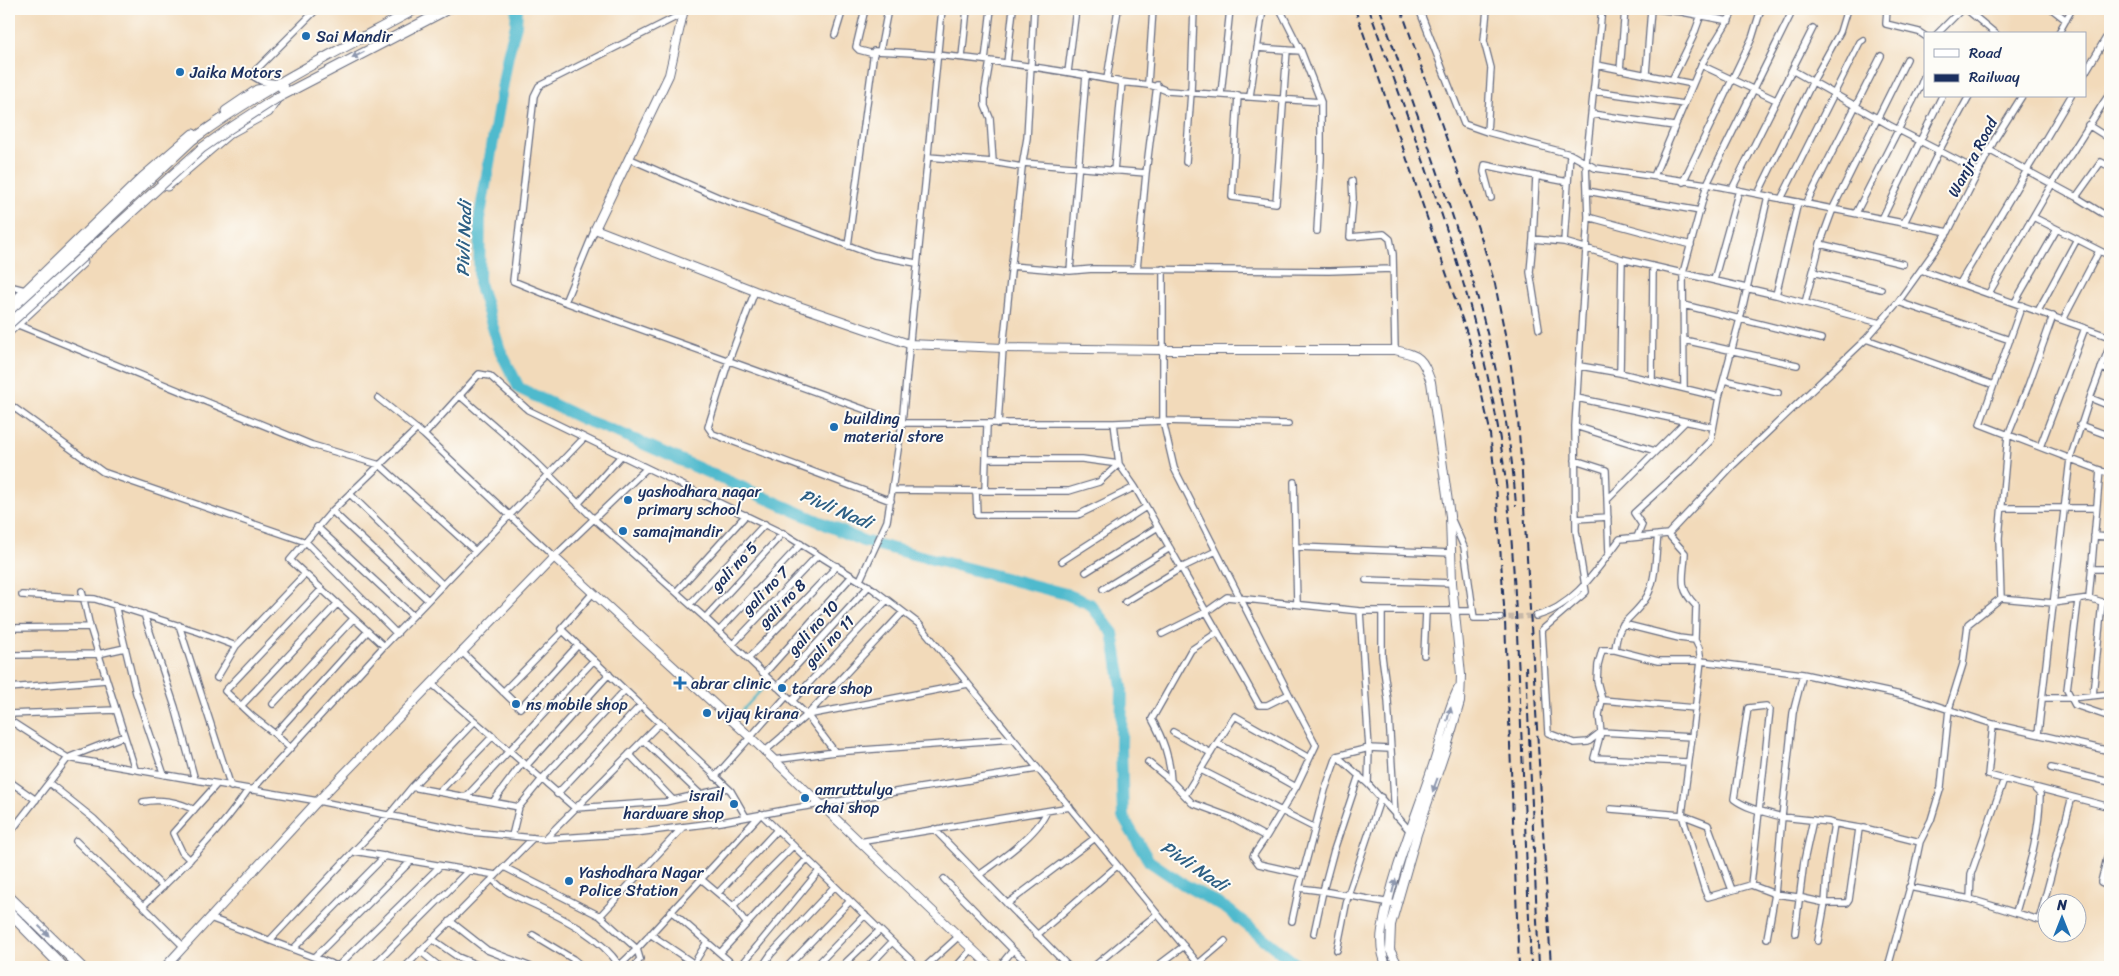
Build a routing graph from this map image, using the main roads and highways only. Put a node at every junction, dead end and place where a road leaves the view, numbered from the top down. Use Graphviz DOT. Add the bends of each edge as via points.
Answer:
graph roads {
  1 [pos="416,9"];
  2 [pos="448,9"];
  3 [pos="275,85"];
  4 [pos="282,95"];
  5 [pos="9,306"];
  6 [pos="9,312"];
  7 [pos="11,324"];
  8 [pos="9,897"];
  9 [pos="9,912"];
  10 [pos="63,967"];
  11 [pos="81,967"];
  1 -- 3 [label="main road"];
  2 -- 4 [label="main road, one-way"];
  3 -- 4 [label="highway"];
  3 -- 5 [label="main road" via="257,90 189,137"];
  3 -- 6 [label="main road" via="192,140"];
  4 -- 7 [label="main road, bridge" via="202,148"];
  8 -- 11 [label="highway, one-way"];
  9 -- 10 [label="highway"];
}
